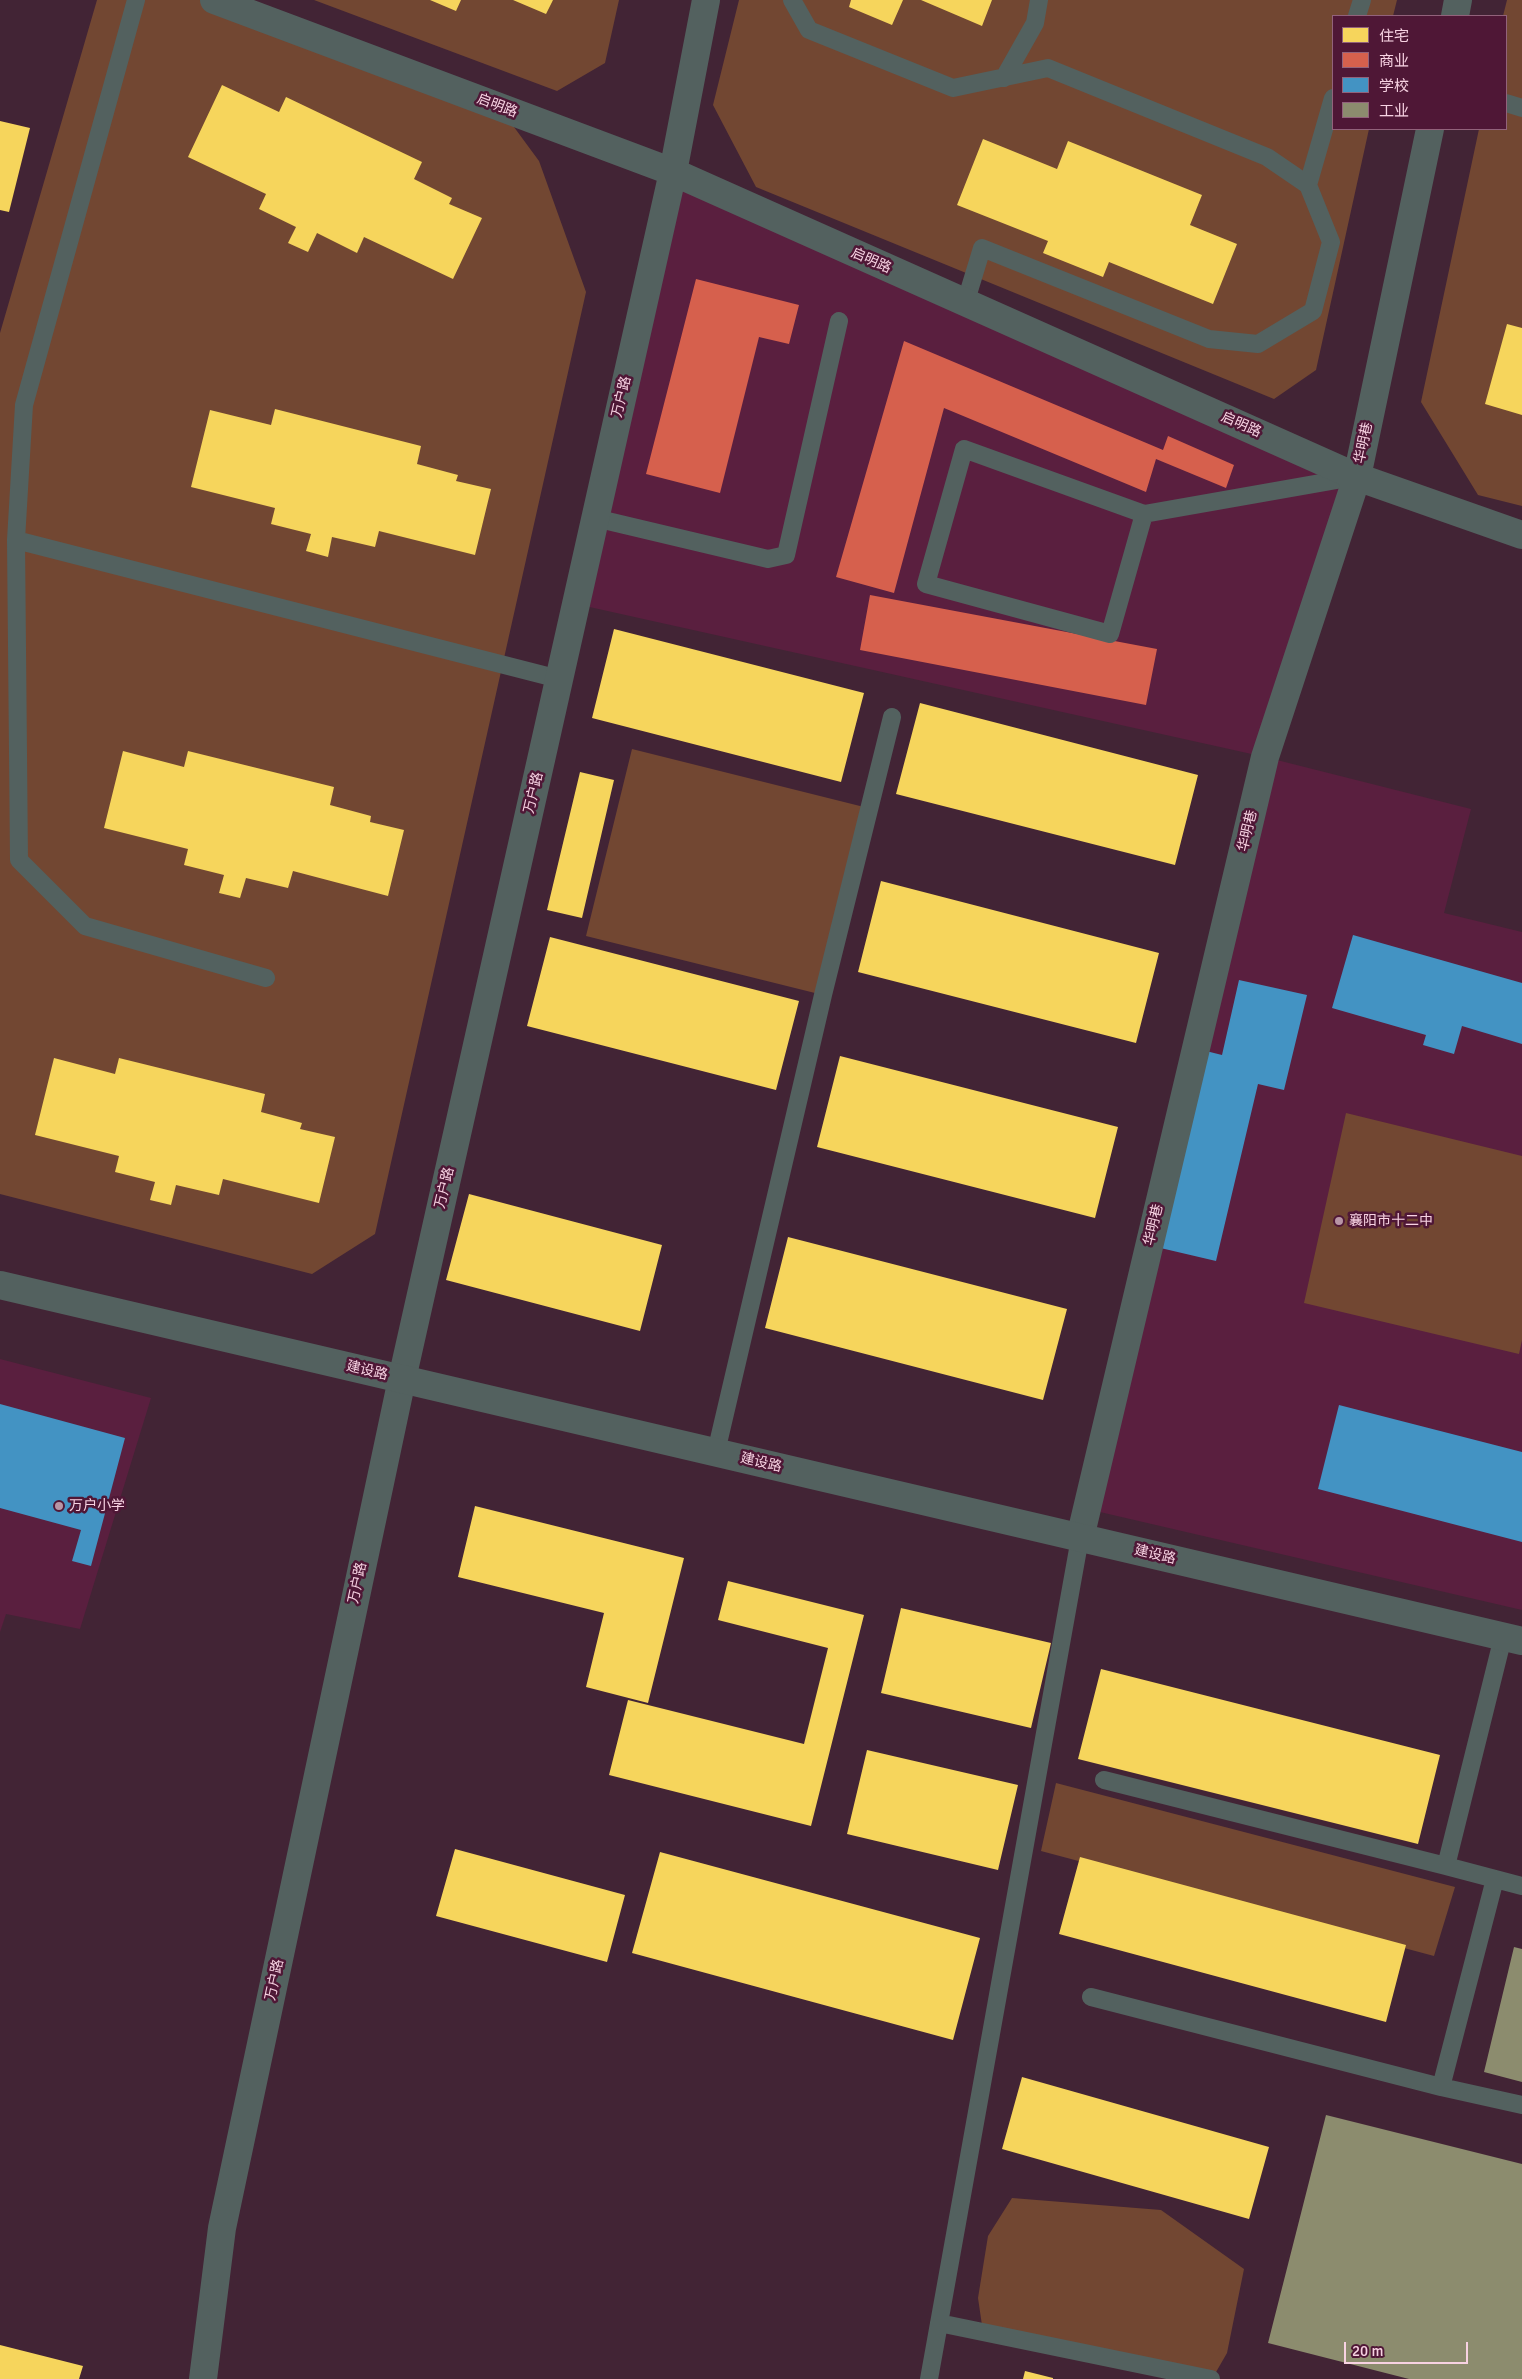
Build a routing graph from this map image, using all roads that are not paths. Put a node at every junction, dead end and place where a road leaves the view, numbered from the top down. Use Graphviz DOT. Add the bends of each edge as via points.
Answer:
graph roads {
  1 [pos="136,0"];
  2 [pos="214,0"];
  3 [pos="706,0"];
  4 [pos="792,0"];
  5 [pos="1039,0"];
  6 [pos="1362,0"];
  7 [pos="1458,0"];
  8 [pos="1357,15"];
  9 [pos="1454,15"];
  10 [pos="1004,78"];
  11 [pos="1332,101"];
  12 [pos="1507,103"];
  13 [pos="1522,108"];
  14 [pos="1430,130"];
  15 [pos="673,172"];
  16 [pos="1308,185"];
  17 [pos="965,304"];
  18 [pos="838,321"];
  19 [pos="1357,476"];
  20 [pos="1144,514"];
  21 [pos="595,518"];
  22 [pos="1522,535"];
  23 [pos="16,540"];
  24 [pos="559,679"];
  25 [pos="892,717"];
  26 [pos="266,978"];
  27 [pos="0,1285"];
  28 [pos="402,1379"];
  29 [pos="716,1452"];
  30 [pos="1080,1538"];
  31 [pos="1513,1639"];
  32 [pos="1104,1780"];
  33 [pos="1446,1866"];
  34 [pos="1495,1879"];
  35 [pos="1522,1886"];
  36 [pos="1091,1997"];
  37 [pos="1441,2087"];
  38 [pos="1522,2105"];
  39 [pos="939,2323"];
  40 [pos="203,2379"];
  41 [pos="929,2379"];
  42 [pos="1211,2379"];
  1 -- 23 [label="lane" via="24,404"];
  2 -- 15 [label="street, 启明路"];
  3 -- 15 [label="street, 万户路"];
  4 -- 10 [label="lane" via="809,30 953,88"];
  5 -- 10 [label="lane" via="1035,23"];
  6 -- 8 [label="lane"];
  7 -- 9 [label="street"];
  10 -- 16 [label="lane" via="1048,68 1267,157"];
  11 -- 16 [label="lane"];
  12 -- 13 [label="lane"];
  14 -- 19 [label="street, 华明巷"];
  15 -- 17 [label="street, 启明路"];
  15 -- 21 [label="street, 万户路"];
  16 -- 17 [label="lane" via="1331,242 1313,311 1258,344 1209,339 982,248"];
  17 -- 19 [label="street, 启明路"];
  18 -- 21 [label="lane" via="786,555 768,558"];
  19 -- 20 [label="lane"];
  19 -- 22 [label="street, 启明路"];
  19 -- 30 [label="street, 华明巷" via="1265,757"];
  20 -- 20 [label="lane" via="964,450 926,584 1110,634"];
  21 -- 24 [label="street, 万户路"];
  23 -- 24 [label="lane"];
  23 -- 26 [label="lane" via="19,860 85,926"];
  24 -- 28 [label="street, 万户路"];
  25 -- 29 [label="lane" via="822,995"];
  27 -- 28 [label="street, 建设路"];
  28 -- 29 [label="street, 建设路"];
  28 -- 40 [label="street, 万户路" via="222,2228"];
  29 -- 30 [label="street, 建设路"];
  30 -- 31 [label="street, 建设路"];
  30 -- 39 [label="lane"];
  31 -- 33 [label="lane"];
  32 -- 33 [label="lane"];
  33 -- 34 [label="lane"];
  34 -- 35 [label="lane"];
  34 -- 37 [label="lane"];
  36 -- 37 [label="lane"];
  37 -- 38 [label="lane"];
  39 -- 41 [label="lane"];
  39 -- 42 [label="lane"];
}
